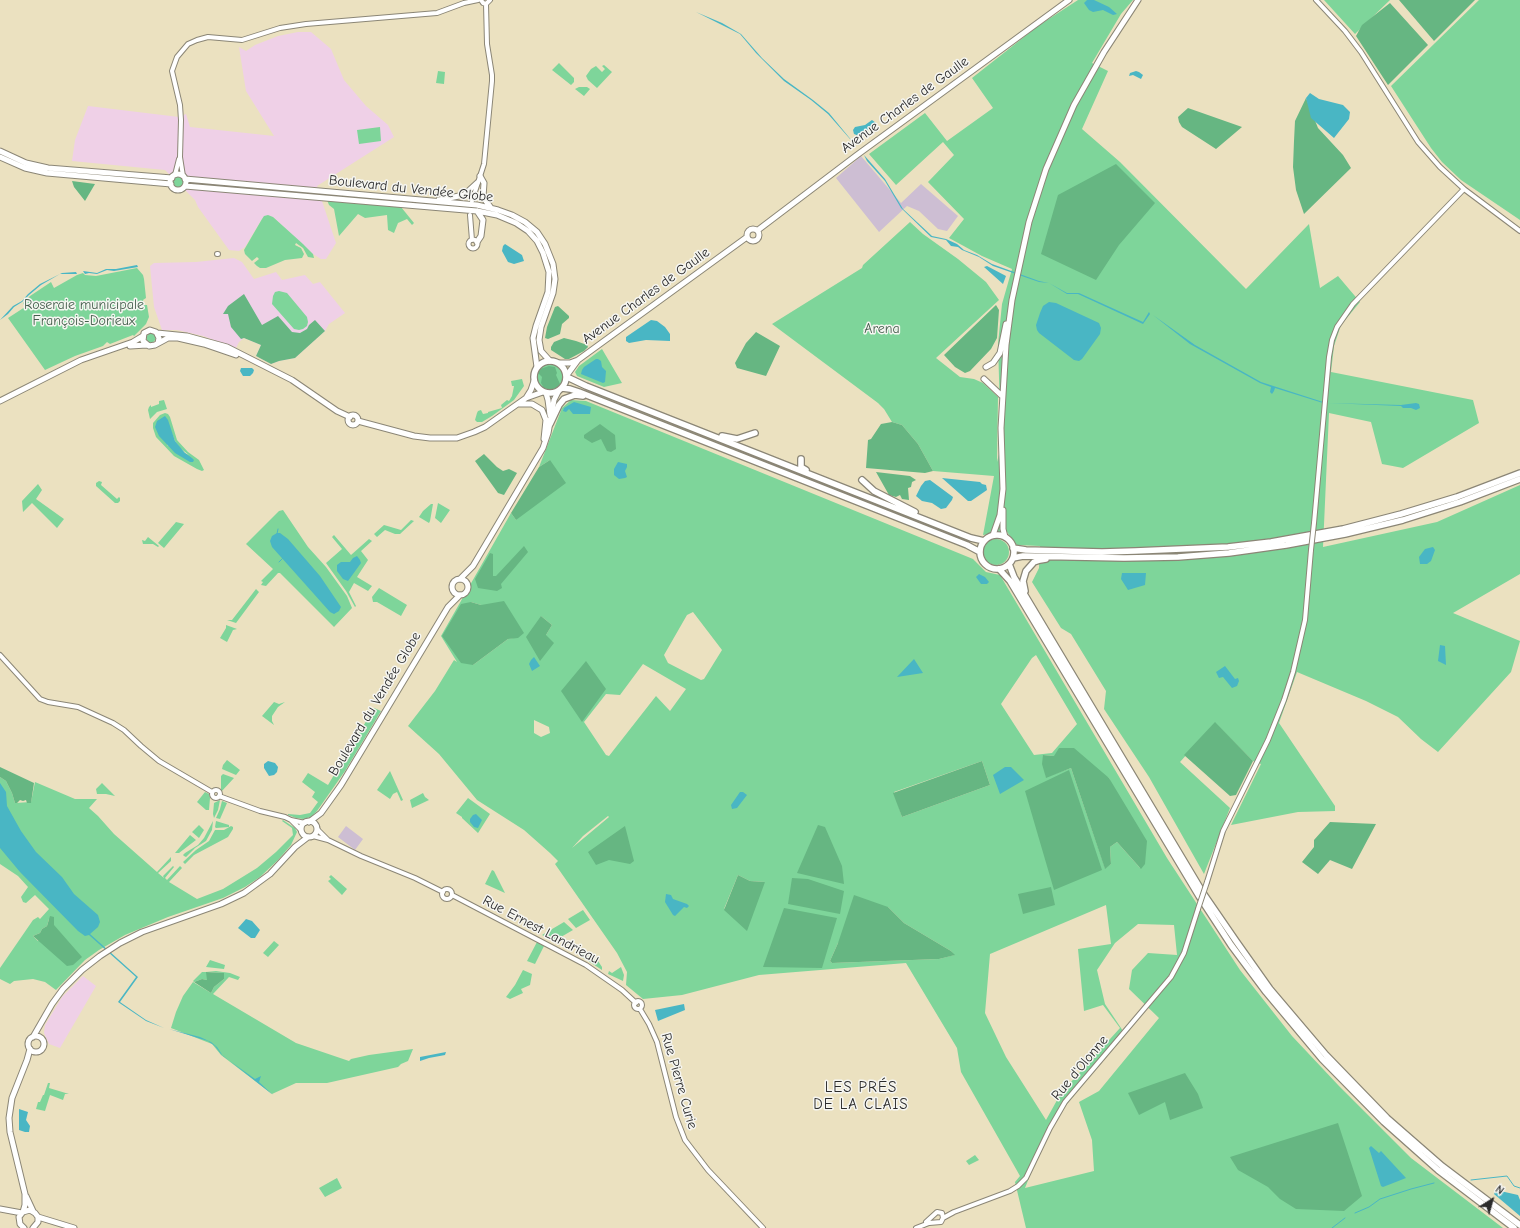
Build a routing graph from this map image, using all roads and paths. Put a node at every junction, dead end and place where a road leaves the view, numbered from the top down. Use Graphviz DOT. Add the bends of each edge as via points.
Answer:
graph roads {
  1 [pos="480,0"];
  2 [pos="490,0"];
  3 [pos="1068,0"];
  4 [pos="1138,0"];
  5 [pos="1316,0"];
  6 [pos="486,4"];
  7 [pos="0,151"];
  8 [pos="0,157"];
  9 [pos="180,157"];
  10 [pos="173,176"];
  11 [pos="480,176"];
  12 [pos="184,177"];
  13 [pos="477,183"];
  14 [pos="171,184"];
  15 [pos="185,186"];
  16 [pos="1464,189"];
  17 [pos="434,201"];
  18 [pos="472,201"];
  19 [pos="491,210"];
  20 [pos="477,211"];
  21 [pos="470,214"];
  22 [pos="483,220"];
  23 [pos="758,230"];
  24 [pos="1520,231"];
  25 [pos="747,237"];
  26 [pos="474,241"];
  27 [pos="1010,315"];
  28 [pos="157,333"];
  29 [pos="143,336"];
  30 [pos="158,343"];
  31 [pos="147,345"];
  32 [pos="123,346"];
  33 [pos="252,360"];
  34 [pos="578,360"];
  35 [pos="550,361"];
  36 [pos="559,363"];
  37 [pos="537,367"];
  38 [pos="986,367"];
  39 [pos="567,376"];
  40 [pos="984,379"];
  41 [pos="534,381"];
  42 [pos="560,390"];
  43 [pos="545,393"];
  44 [pos="1002,396"];
  45 [pos="526,398"];
  46 [pos="591,398"];
  47 [pos="0,401"];
  48 [pos="517,404"];
  49 [pos="550,422"];
  50 [pos="678,422"];
  51 [pos="754,433"];
  52 [pos="543,448"];
  53 [pos="801,459"];
  54 [pos="1520,473"];
  55 [pos="820,478"];
  56 [pos="1520,479"];
  57 [pos="862,480"];
  58 [pos="1002,500"];
  59 [pos="949,529"];
  60 [pos="993,535"];
  61 [pos="1005,537"];
  62 [pos="984,540"];
  63 [pos="1013,548"];
  64 [pos="980,552"];
  65 [pos="1071,557"];
  66 [pos="1013,558"];
  67 [pos="1009,564"];
  68 [pos="473,566"];
  69 [pos="999,569"];
  70 [pos="460,579"];
  71 [pos="467,583"];
  72 [pos="453,591"];
  73 [pos="460,595"];
  74 [pos="1027,597"];
  75 [pos="448,607"];
  76 [pos="0,655"];
  77 [pos="321,813"];
  78 [pos="291,820"];
  79 [pos="307,822"];
  80 [pos="316,828"];
  81 [pos="301,831"];
  82 [pos="310,836"];
  83 [pos="328,840"];
  84 [pos="295,847"];
  85 [pos="443,892"];
  86 [pos="452,895"];
  87 [pos="640,1009"];
  88 [pos="41,1024"];
  89 [pos="33,1037"];
  90 [pos="40,1037"];
  91 [pos="30,1048"];
  92 [pos="36,1052"];
  93 [pos="27,1060"];
  94 [pos="25,1194"];
  95 [pos="0,1209"];
  96 [pos="10,1211"];
  97 [pos="33,1211"];
  98 [pos="23,1212"];
  99 [pos="954,1212"];
  100 [pos="942,1213"];
  101 [pos="933,1216"];
  102 [pos="38,1217"];
  103 [pos="944,1218"];
  104 [pos="47,1221"];
  105 [pos="935,1221"];
  106 [pos="20,1224"];
  107 [pos="924,1224"];
  108 [pos="1520,1225"];
  109 [pos="36,1227"];
  110 [pos="24,1228"];
  111 [pos="74,1228"];
  112 [pos="763,1228"];
  113 [pos="916,1228"];
  114 [pos="1514,1228"];
  1 -- 6 [label="street"];
  1 -- 9 [label="street" via="437,13 292,26 242,40 208,37 192,42 180,52 172,71 180,105"];
  2 -- 6 [label="street"];
  3 -- 23 [label="main road, Avenue Charles de Gaulle"];
  4 -- 27 [label="main road" via="1074,105 1046,169 1029,222"];
  5 -- 16 [label="street" via="1345,30 1361,52 1418,142"];
  6 -- 11 [label="street" via="487,44 492,75 485,159"];
  7 -- 10 [label="main road" via="26,163 48,168"];
  8 -- 14 [label="main road" via="25,168 47,173"];
  9 -- 10 [label="street"];
  9 -- 12 [label="street"];
  10 -- 12 [label="main road" via="179,174"];
  10 -- 14 [label="main road"];
  11 -- 13 [label="street"];
  11 -- 19 [label="main road" via="484,183 484,197"];
  12 -- 15 [label="main road"];
  12 -- 17 [label="main road, Boulevard du Vendée Globe"];
  13 -- 17 [label="main road" via="464,195"];
  13 -- 18 [label="street"];
  14 -- 15 [label="main road" via="179,190"];
  15 -- 20 [label="main road, Boulevard du Vendée Globe"];
  16 -- 24 [label="street"];
  16 -- 99 [label="street, Rue d'Olonne, bridge" via="1353,304 1337,327 1332,340 1304,620 1293,672 1268,740 1223,831 1184,953 1171,977 1065,1102 1026,1178 1010,1191"];
  17 -- 19 [label="main road, Boulevard du Vendée Globe"];
  19 -- 20 [label="main road, Boulevard du Vendée Globe"];
  19 -- 22 [label="main road"];
  19 -- 35 [label="main road, Boulevard du Vendée Globe" via="512,215 531,227 541,238 551,257 555,286 539,340 541,351"];
  19 -- 37 [label="main road, Boulevard du Vendée Globe" via="528,231 537,241 546,259 549,272 548,292 533,338"];
  20 -- 22 [label="main road"];
  21 -- 26 [label="street"];
  22 -- 26 [label="main road" via="481,237"];
  23 -- 25 [label="main road" via="749,229"];
  23 -- 25 [label="main road" via="758,239 752,241"];
  25 -- 34 [label="main road, Avenue Charles de Gaulle"];
  27 -- 38 [label="main road" via="1004,329 1000,353 996,360"];
  27 -- 44 [label="main road"];
  28 -- 29 [label="main road" via="150,330"];
  28 -- 30 [label="main road"];
  28 -- 33 [label="main road" via="205,341"];
  29 -- 31 [label="main road" via="143,341"];
  29 -- 32 [label="main road"];
  30 -- 31 [label="main road" via="153,346"];
  30 -- 33 [label="main road" via="168,338 178,338"];
  31 -- 32 [label="main road"];
  32 -- 47 [label="main road" via="80,360"];
  33 -- 48 [label="main road" via="292,380 338,411 350,417 356,416 358,421 414,436 453,438 467,435 485,427"];
  34 -- 36 [label="main road"];
  34 -- 39 [label="main road"];
  35 -- 36 [label="highway"];
  35 -- 37 [label="highway" via="543,362"];
  36 -- 39 [label="highway"];
  37 -- 41 [label="highway"];
  39 -- 42 [label="highway"];
  39 -- 50 [label="highway" via="578,383"];
  40 -- 44 [label="main road"];
  41 -- 43 [label="highway"];
  41 -- 45 [label="main road"];
  42 -- 43 [label="highway" via="552,394"];
  42 -- 46 [label="highway" via="572,389"];
  42 -- 49 [label="main road" via="554,400"];
  43 -- 45 [label="main road"];
  43 -- 49 [label="main road"];
  44 -- 58 [label="main road"];
  45 -- 48 [label="main road"];
  46 -- 49 [label="highway" via="575,395 564,399"];
  46 -- 64 [label="highway"];
  48 -- 52 [label="main road" via="535,405 544,414 546,423"];
  49 -- 52 [label="main road"];
  50 -- 51 [label="highway" via="734,439"];
  50 -- 55 [label="highway"];
  52 -- 68 [label="main road"];
  53 -- 55 [label="highway" via="801,467"];
  54 -- 63 [label="highway" via="1458,497 1401,514 1344,529 1271,542 1135,551"];
  55 -- 59 [label="highway"];
  56 -- 65 [label="highway" via="1417,516 1301,543 1178,557"];
  57 -- 59 [label="highway" via="879,494"];
  58 -- 60 [label="main road"];
  58 -- 61 [label="main road"];
  59 -- 62 [label="highway"];
  60 -- 61 [label="highway"];
  60 -- 62 [label="highway"];
  61 -- 63 [label="highway"];
  62 -- 64 [label="highway"];
  63 -- 66 [label="highway"];
  64 -- 69 [label="highway" via="985,565"];
  65 -- 66 [label="highway"];
  65 -- 74 [label="highway" via="1040,560 1032,564 1023,580"];
  66 -- 67 [label="highway"];
  67 -- 69 [label="highway"];
  67 -- 74 [label="highway"];
  68 -- 70 [label="main road"];
  68 -- 71 [label="main road"];
  69 -- 114 [label="highway" via="1010,580 1199,896 1248,968 1298,1032 1342,1081 1394,1132 1459,1187"];
  70 -- 71 [label="main road"];
  70 -- 72 [label="main road" via="454,582"];
  71 -- 73 [label="main road" via="468,590"];
  72 -- 73 [label="main road"];
  72 -- 75 [label="main road, Boulevard du Vendée Globe"];
  73 -- 75 [label="main road, Boulevard du Vendée Globe"];
  74 -- 108 [label="highway" via="1203,893 1293,1017 1346,1077 1398,1128 1452,1174"];
  75 -- 77 [label="main road, Boulevard du Vendée Globe" via="347,776"];
  76 -- 78 [label="street" via="40,699 78,707 113,723 159,761 212,792 214,798 219,796"];
  77 -- 79 [label="main road, Boulevard du Vendée Globe"];
  77 -- 80 [label="main road, Boulevard du Vendée Globe"];
  78 -- 79 [label="street"];
  78 -- 81 [label="street"];
  79 -- 80 [label="main road" via="314,823"];
  79 -- 81 [label="main road"];
  80 -- 82 [label="main road"];
  80 -- 83 [label="street"];
  81 -- 82 [label="main road"];
  81 -- 84 [label="main road"];
  82 -- 83 [label="street"];
  82 -- 84 [label="main road"];
  83 -- 85 [label="street"];
  84 -- 88 [label="main road" via="270,874 239,896 147,929 105,952 63,989"];
  85 -- 86 [label="street" via="448,889"];
  85 -- 86 [label="street" via="445,898 449,899"];
  86 -- 87 [label="street, Rue Ernest Landrieau" via="586,965 636,1002 641,1003"];
  87 -- 112 [label="street, Rue Pierre Curie" via="650,1024 657,1042 679,1128 685,1140 699,1160"];
  88 -- 89 [label="main road"];
  88 -- 90 [label="main road"];
  89 -- 90 [label="main road"];
  89 -- 91 [label="main road" via="29,1041"];
  90 -- 92 [label="main road" via="44,1046"];
  91 -- 92 [label="main road"];
  91 -- 93 [label="main road"];
  92 -- 93 [label="main road"];
  93 -- 94 [label="main road" via="12,1098 9,1118"];
  94 -- 97 [label="main road"];
  94 -- 98 [label="main road"];
  95 -- 96 [label="main road"];
  96 -- 98 [label="main road"];
  96 -- 106 [label="main road"];
  97 -- 98 [label="main road"];
  97 -- 102 [label="main road"];
  98 -- 106 [label="main road"];
  99 -- 100 [label="street, Rue d'Olonne"];
  99 -- 103 [label="street, Rue d'Olonne"];
  100 -- 101 [label="street, Rue d'Olonne" via="937,1212"];
  100 -- 103 [label="street"];
  101 -- 105 [label="street"];
  101 -- 107 [label="street, Rue d'Olonne"];
  102 -- 104 [label="main road"];
  102 -- 109 [label="main road"];
  103 -- 105 [label="street, Rue d'Olonne" via="941,1222"];
  104 -- 109 [label="main road"];
  104 -- 111 [label="main road"];
  105 -- 107 [label="street, Rue d'Olonne"];
  106 -- 110 [label="main road"];
  107 -- 113 [label="street, Rue d'Olonne"];
}
